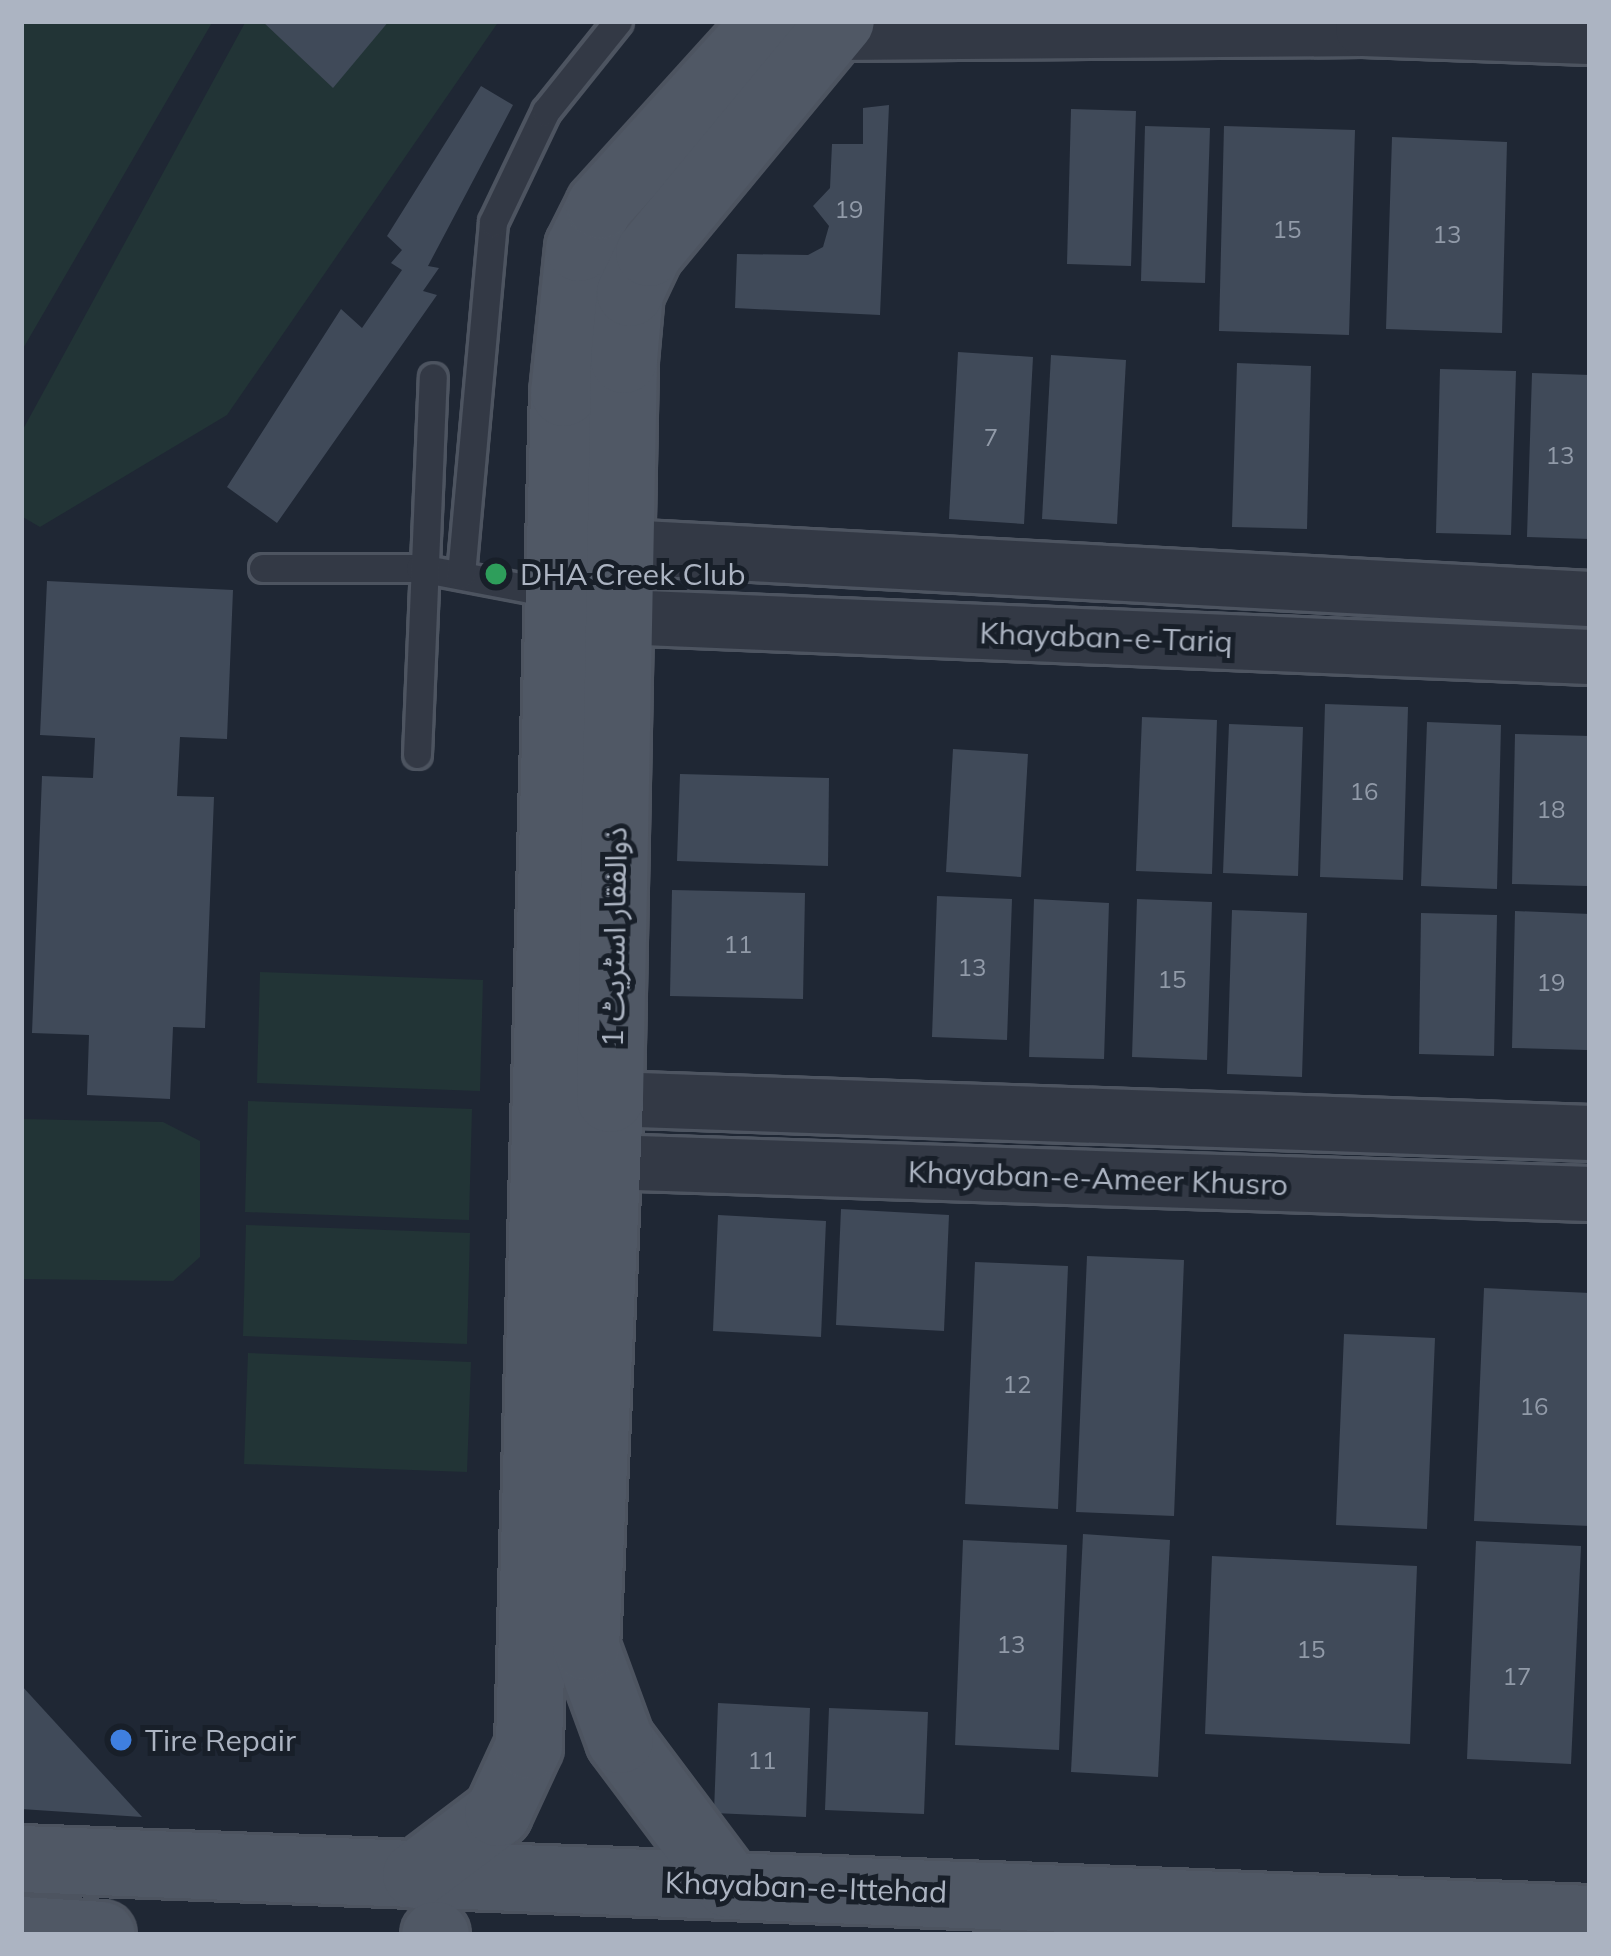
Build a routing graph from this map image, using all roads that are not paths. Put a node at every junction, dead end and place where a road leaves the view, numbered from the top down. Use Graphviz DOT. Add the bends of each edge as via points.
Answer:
graph roads {
  1 [pos="618,21"];
  2 [pos="767,21"];
  3 [pos="1366,25"];
  4 [pos="836,27"];
  5 [pos="1590,37"];
  6 [pos="433,376"];
  7 [pos="622,547"];
  8 [pos="263,568"];
  9 [pos="420,568"];
  10 [pos="460,574"];
  11 [pos="561,595"];
  12 [pos="1590,599"];
  13 [pos="621,617"];
  14 [pos="1590,657"];
  15 [pos="418,754"];
  16 [pos="608,1131"];
  17 [pos="1590,1133"];
  18 [pos="1590,1194"];
  19 [pos="566,1362"];
  20 [pos="21,1859"];
  21 [pos="728,1884"];
  22 [pos="429,1915"];
  23 [pos="1590,1919"];
  24 [pos="21,1930"];
  25 [pos="102,1935"];
  1 -- 10 [label="lane" via="546,111 493,222"];
  2 -- 11 [label="main road, ذوالفقار اسٹریٹ 1" via="600,206 579,248 564,393"];
  3 -- 4 [label="street"];
  3 -- 5 [label="street"];
  4 -- 7 [label="main road, ذوالفقار اسٹریٹ 1" via="673,219 630,293"];
  6 -- 9 [label="lane"];
  7 -- 12 [label="street, Khayaban-e-Tariq"];
  7 -- 13 [label="main road, ذوالفقار اسٹریٹ 1"];
  8 -- 9 [label="lane"];
  9 -- 10 [label="lane"];
  9 -- 15 [label="lane"];
  10 -- 11 [label="lane"];
  11 -- 19 [label="main road, ذوالفقار اسٹریٹ 1"];
  13 -- 14 [label="street, Khayaban-e-Tariq"];
  13 -- 16 [label="main road, ذوالفقار اسٹریٹ 1"];
  16 -- 17 [label="street, Khayaban-e-Ameer Khusro"];
  16 -- 18 [label="street, Khayaban-e-Ameer Khusro"];
  16 -- 19 [label="main road, ذوالفقار اسٹریٹ 1"];
  19 -- 21 [label="main road, ذوالفقار اسٹریٹ 1" via="589,1666 641,1774"];
  19 -- 22 [label="main road, ذوالفقار اسٹریٹ 1" via="529,1746 498,1813"];
  20 -- 22 [label="main road, Khayaban-e-Ittehad"];
  21 -- 22 [label="main road, Khayaban-e-Ittehad"];
  21 -- 23 [label="main road, Khayaban-e-Ittehad"];
  24 -- 25 [label="main road"];
}
